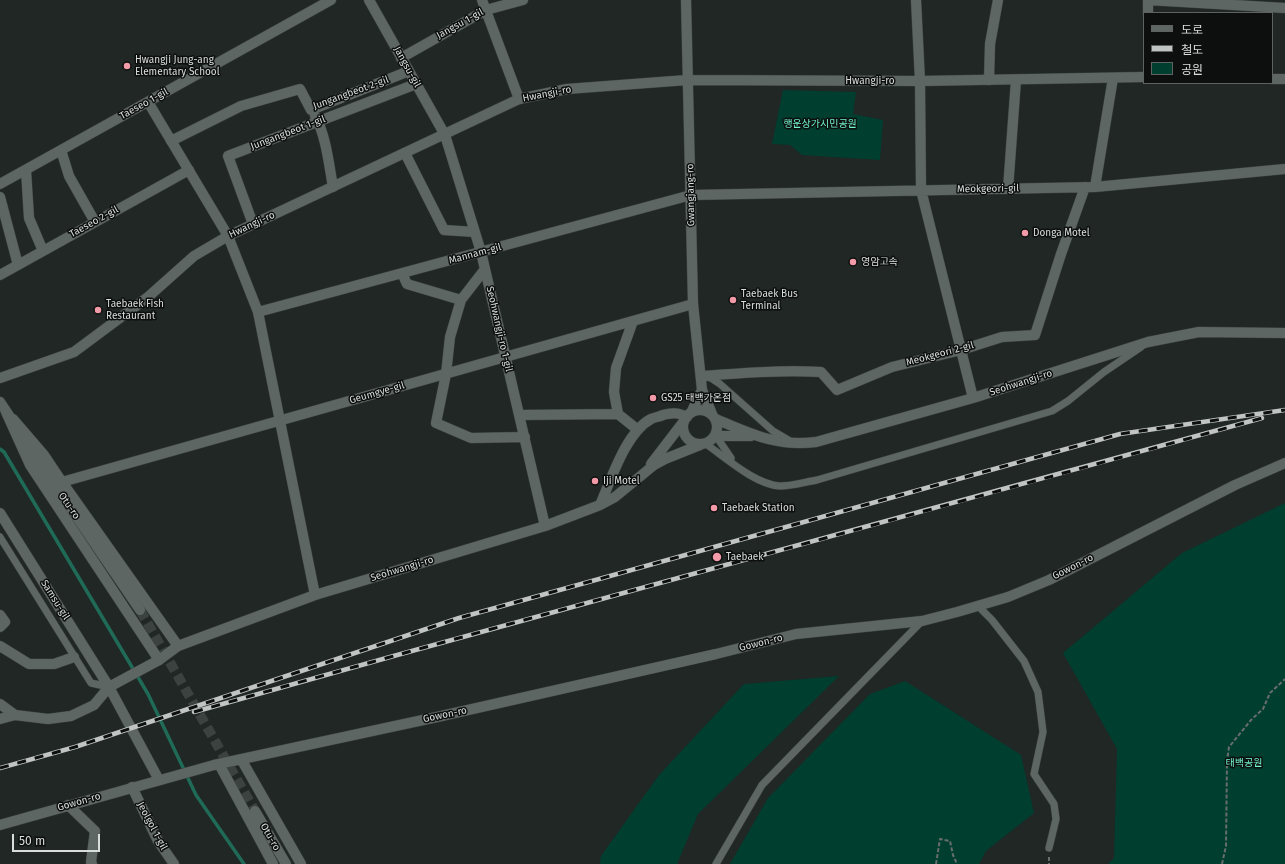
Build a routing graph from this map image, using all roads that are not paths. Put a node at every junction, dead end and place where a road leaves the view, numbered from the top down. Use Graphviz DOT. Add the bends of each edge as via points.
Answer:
graph roads {
  1 [pos="331,0"];
  2 [pos="369,0"];
  3 [pos="523,0"];
  4 [pos="686,0"];
  5 [pos="916,0"];
  6 [pos="998,0"];
  7 [pos="1148,0"];
  8 [pos="1179,1"];
  9 [pos="484,5"];
  10 [pos="1285,8"];
  11 [pos="1148,12"];
  12 [pos="401,58"];
  13 [pos="409,71"];
  14 [pos="1143,77"];
  15 [pos="1113,78"];
  16 [pos="1273,79"];
  17 [pos="1285,79"];
  18 [pos="687,80"];
  19 [pos="989,80"];
  20 [pos="1016,80"];
  21 [pos="920,81"];
  22 [pos="416,84"];
  23 [pos="519,99"];
  24 [pos="148,102"];
  25 [pos="311,110"];
  26 [pos="318,121"];
  27 [pos="445,135"];
  28 [pos="171,141"];
  29 [pos="61,150"];
  30 [pos="405,153"];
  31 [pos="1285,169"];
  32 [pos="26,170"];
  33 [pos="189,170"];
  34 [pos="0,184"];
  35 [pos="333,187"];
  36 [pos="1085,187"];
  37 [pos="1095,187"];
  38 [pos="1008,189"];
  39 [pos="921,190"];
  40 [pos="691,195"];
  41 [pos="0,197"];
  42 [pos="95,222"];
  43 [pos="253,224"];
  44 [pos="475,232"];
  45 [pos="228,236"];
  46 [pos="43,251"];
  47 [pos="481,252"];
  48 [pos="18,265"];
  49 [pos="485,269"];
  50 [pos="402,273"];
  51 [pos="0,275"];
  52 [pos="461,300"];
  53 [pos="693,304"];
  54 [pos="258,312"];
  55 [pos="633,321"];
  56 [pos="1285,333"];
  57 [pos="1148,342"];
  58 [pos="961,350"];
  59 [pos="506,357"];
  60 [pos="446,374"];
  61 [pos="701,376"];
  62 [pos="0,378"];
  63 [pos="702,390"];
  64 [pos="973,398"];
  65 [pos="0,402"];
  66 [pos="6,412"];
  67 [pos="618,414"];
  68 [pos="519,415"];
  69 [pos="687,417"];
  70 [pos="714,417"];
  71 [pos="279,421"];
  72 [pos="638,430"];
  73 [pos="716,436"];
  74 [pos="524,437"];
  75 [pos="759,437"];
  76 [pos="703,444"];
  77 [pos="799,444"];
  78 [pos="1285,463"];
  79 [pos="739,468"];
  80 [pos="642,474"];
  81 [pos="62,482"];
  82 [pos="600,505"];
  83 [pos="0,513"];
  84 [pos="546,526"];
  85 [pos="0,537"];
  86 [pos="316,595"];
  87 [pos="978,606"];
  88 [pos="140,610"];
  89 [pos="0,615"];
  90 [pos="922,620"];
  91 [pos="0,627"];
  92 [pos="0,646"];
  93 [pos="178,646"];
  94 [pos="74,657"];
  95 [pos="159,660"];
  96 [pos="109,687"];
  97 [pos="0,704"];
  98 [pos="15,715"];
  99 [pos="0,719"];
  100 [pos="241,759"];
  101 [pos="216,764"];
  102 [pos="159,780"];
  103 [pos="132,787"];
  104 [pos="68,805"];
  105 [pos="255,811"];
  106 [pos="0,825"];
  107 [pos="1049,848"];
  108 [pos="92,864"];
  109 [pos="174,864"];
  110 [pos="273,864"];
  111 [pos="286,864"];
  112 [pos="301,864"];
  113 [pos="716,864"];
  1 -- 24 [label="street, Taeseo 1-gil"];
  2 -- 12 [label="street, Jangsu-gil"];
  3 -- 9 [label="street, Jangsu 1-gil"];
  4 -- 18 [label="street, Gwangjang-ro"];
  5 -- 21 [label="street"];
  6 -- 19 [label="street" via="990,44"];
  7 -- 8 [label="street"];
  7 -- 11 [label="street"];
  8 -- 10 [label="street"];
  9 -- 12 [label="street, Jangsu 1-gil"];
  9 -- 23 [label="street"];
  12 -- 13 [label="street, Jangsu-gil"];
  13 -- 22 [label="street, Jangsu-gil"];
  13 -- 25 [label="street, Jungangbeot 2-gil"];
  14 -- 15 [label="street, Hwangji-ro"];
  15 -- 20 [label="street, Hwangji-ro"];
  15 -- 37 [label="street"];
  16 -- 17 [label="street"];
  18 -- 21 [label="street, Hwangji-ro"];
  18 -- 23 [label="street, Hwangji-ro" via="568,89"];
  18 -- 40 [label="street, Gwangjang-ro"];
  19 -- 20 [label="street, Hwangji-ro"];
  19 -- 21 [label="street, Hwangji-ro"];
  20 -- 38 [label="street"];
  21 -- 39 [label="street"];
  22 -- 26 [label="street, Jungangbeot 1-gil"];
  22 -- 27 [label="street, Jangsu-gil"];
  23 -- 27 [label="street, Hwangji-ro"];
  24 -- 28 [label="street"];
  24 -- 29 [label="street, Taeseo 1-gil"];
  25 -- 26 [label="street"];
  25 -- 28 [label="street, Jungangbeot 2-gil" via="300,89 241,106"];
  26 -- 35 [label="street"];
  26 -- 43 [label="street, Jungangbeot 1-gil" via="228,156"];
  27 -- 30 [label="street, Hwangji-ro"];
  27 -- 44 [label="street, Seohwangji-ro 1-gil"];
  28 -- 33 [label="street"];
  29 -- 32 [label="street, Taeseo 1-gil"];
  29 -- 42 [label="street" via="69,176"];
  30 -- 35 [label="street, Hwangji-ro"];
  30 -- 44 [label="street" via="444,230"];
  31 -- 37 [label="street, Meokgeori-gil"];
  32 -- 34 [label="street, Taeseo 1-gil"];
  32 -- 46 [label="street" via="30,218"];
  33 -- 42 [label="street, Taeseo 2-gil"];
  33 -- 45 [label="street"];
  35 -- 43 [label="street, Hwangji-ro"];
  36 -- 37 [label="street, Meokgeori-gil"];
  36 -- 38 [label="street, Meokgeori-gil"];
  36 -- 58 [label="street, Meokgeori 2-gil" via="1035,335 1002,337"];
  38 -- 39 [label="street, Meokgeori-gil"];
  39 -- 40 [label="street, Meokgeori-gil"];
  39 -- 58 [label="street"];
  40 -- 47 [label="street, Mannam-gil"];
  40 -- 53 [label="street, Gwangjang-ro"];
  41 -- 48 [label="street"];
  42 -- 46 [label="street, Taeseo 2-gil"];
  43 -- 45 [label="street, Hwangji-ro"];
  44 -- 47 [label="street, Seohwangji-ro 1-gil"];
  45 -- 54 [label="street"];
  45 -- 62 [label="street, Hwangji-ro" via="194,256 148,297 74,352"];
  46 -- 48 [label="street, Taeseo 2-gil"];
  47 -- 49 [label="street, Seohwangji-ro 1-gil"];
  47 -- 50 [label="street, Mannam-gil"];
  48 -- 51 [label="street, Taeseo 2-gil"];
  49 -- 52 [label="street"];
  49 -- 59 [label="street, Seohwangji-ro 1-gil"];
  50 -- 52 [label="street" via="407,284"];
  50 -- 54 [label="street, Mannam-gil"];
  52 -- 60 [label="street" via="450,337"];
  53 -- 55 [label="street, Geumgye-gil"];
  53 -- 61 [label="street, Gwangjang-ro"];
  54 -- 71 [label="street"];
  55 -- 59 [label="street, Geumgye-gil"];
  55 -- 67 [label="street" via="616,368 614,392"];
  56 -- 57 [label="street, Seohwangji-ro" via="1199,332"];
  57 -- 64 [label="street, Seohwangji-ro"];
  57 -- 79 [label="lane" via="1104,372 1068,402 1052,411 817,480 781,486 768,484"];
  58 -- 61 [label="street, Meokgeori 2-gil" via="892,367 837,390 822,372"];
  58 -- 64 [label="street"];
  59 -- 60 [label="street, Geumgye-gil"];
  59 -- 68 [label="street, Seohwangji-ro 1-gil"];
  60 -- 71 [label="street, Geumgye-gil"];
  60 -- 74 [label="street" via="436,423 471,438"];
  61 -- 63 [label="street, Gwangjang-ro"];
  61 -- 77 [label="lane" via="711,378 773,431"];
  63 -- 69 [label="street"];
  63 -- 70 [label="street"];
  64 -- 77 [label="street, Seohwangji-ro" via="816,442"];
  65 -- 66 [label="street, Otu-ro"];
  66 -- 81 [label="street" via="44,455"];
  66 -- 88 [label="street, Otu-ro"];
  66 -- 95 [label="street" via="30,465"];
  67 -- 68 [label="street"];
  67 -- 72 [label="street"];
  68 -- 74 [label="street, Seohwangji-ro 1-gil"];
  69 -- 70 [label="street" via="696,410 701,410"];
  69 -- 72 [label="street" via="672,413 651,419"];
  69 -- 76 [label="street" via="683,432 694,444"];
  69 -- 80 [label="street"];
  70 -- 73 [label="street" via="718,425"];
  70 -- 75 [label="street"];
  71 -- 81 [label="street, Geumgye-gil"];
  71 -- 86 [label="street"];
  72 -- 82 [label="street" via="627,444"];
  73 -- 75 [label="street"];
  73 -- 76 [label="street" via="712,441"];
  73 -- 79 [label="lane"];
  74 -- 84 [label="street, Seohwangji-ro 1-gil"];
  75 -- 77 [label="street, Seohwangji-ro"];
  76 -- 79 [label="lane"];
  76 -- 80 [label="street" via="665,459"];
  78 -- 87 [label="street, Gowon-ro" via="1235,485 1049,580"];
  80 -- 82 [label="street, Seohwangji-ro" via="615,497"];
  81 -- 93 [label="street"];
  82 -- 84 [label="street, Seohwangji-ro"];
  83 -- 96 [label="street, Samsu-gil"];
  84 -- 86 [label="street, Seohwangji-ro"];
  85 -- 94 [label="lane"];
  86 -- 93 [label="street, Seohwangji-ro"];
  87 -- 90 [label="street, Gowon-ro"];
  87 -- 107 [label="lane" via="1024,661 1038,692 1043,732 1034,774 1054,804 1056,819"];
  89 -- 91 [label="street" via="5,622"];
  90 -- 100 [label="street, Gowon-ro" via="796,634 444,716"];
  90 -- 113 [label="lane" via="762,785"];
  92 -- 94 [label="street" via="29,664 54,664"];
  93 -- 95 [label="street, Seohwangji-ro"];
  94 -- 96 [label="lane" via="91,683"];
  95 -- 96 [label="street, Seohwangji-ro"];
  96 -- 98 [label="street" via="94,705 71,716 48,719"];
  96 -- 102 [label="street, Samsu-gil"];
  97 -- 98 [label="street"];
  98 -- 99 [label="street"];
  100 -- 101 [label="street, Gowon-ro"];
  100 -- 112 [label="street"];
  101 -- 102 [label="street, Gowon-ro"];
  101 -- 110 [label="street"];
  102 -- 103 [label="street, Gowon-ro"];
  103 -- 104 [label="street, Gowon-ro"];
  103 -- 109 [label="street, Jeolgol 1-gil" via="158,841"];
  104 -- 106 [label="street, Gowon-ro"];
  104 -- 108 [label="street" via="95,831"];
  105 -- 111 [label="street, Otu-ro"];
}
